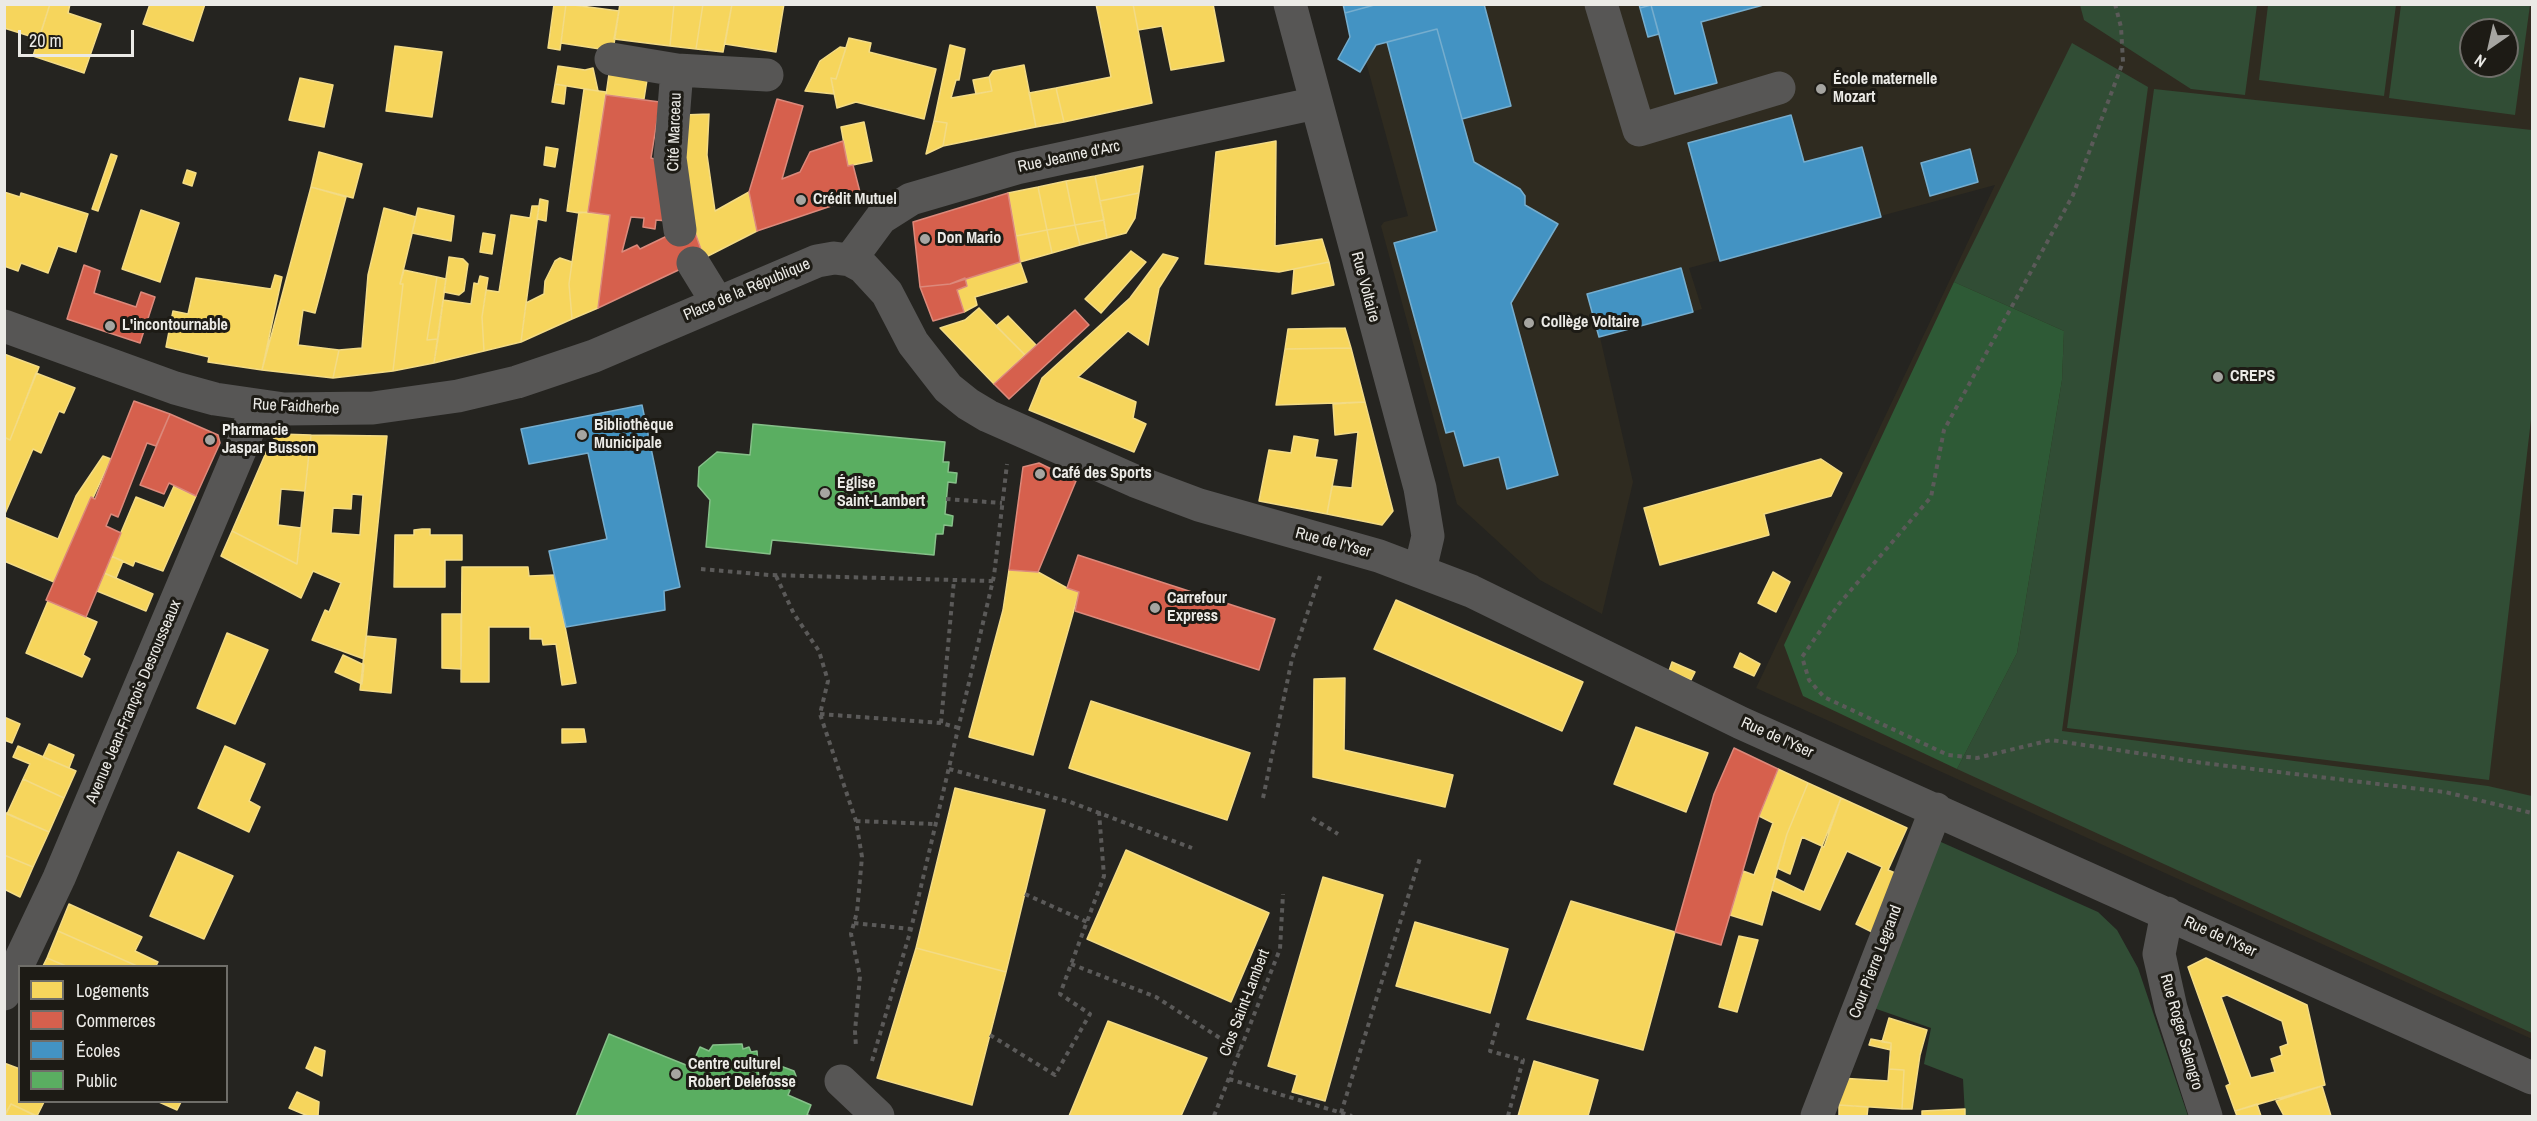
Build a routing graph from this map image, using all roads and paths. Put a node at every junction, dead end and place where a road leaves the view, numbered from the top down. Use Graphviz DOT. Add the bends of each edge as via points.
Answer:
graph roads {
  1 [pos="1290,4"];
  2 [pos="1600,4"];
  3 [pos="2115,4"];
  4 [pos="611,59"];
  5 [pos="677,70"];
  6 [pos="767,75"];
  7 [pos="1779,88"];
  8 [pos="1316,103"];
  9 [pos="680,230"];
  10 [pos="850,260"];
  11 [pos="693,263"];
  12 [pos="717,302"];
  13 [pos="4,326"];
  14 [pos="594,356"];
  15 [pos="256,406"];
  16 [pos="1011,426"];
  17 [pos="946,499"];
  18 [pos="1002,503"];
  19 [pos="1331,543"];
  20 [pos="701,568"];
  21 [pos="1419,570"];
  22 [pos="776,576"];
  23 [pos="954,580"];
  24 [pos="993,581"];
  25 [pos="820,714"];
  26 [pos="941,723"];
  27 [pos="959,728"];
  28 [pos="949,769"];
  29 [pos="1263,798"];
  30 [pos="1936,809"];
  31 [pos="1099,812"];
  32 [pos="2532,813"];
  33 [pos="1312,818"];
  34 [pos="856,821"];
  35 [pos="935,824"];
  36 [pos="1338,834"];
  37 [pos="1192,848"];
  38 [pos="1419,858"];
  39 [pos="1024,894"];
  40 [pos="1283,894"];
  41 [pos="2167,912"];
  42 [pos="854,922"];
  43 [pos="1087,922"];
  44 [pos="911,929"];
  45 [pos="1071,964"];
  46 [pos="4,994"];
  47 [pos="1498,1023"];
  48 [pos="990,1035"];
  49 [pos="1240,1051"];
  50 [pos="2532,1078"];
  51 [pos="1228,1080"];
  52 [pos="860,1099"];
  53 [pos="1341,1113"];
  54 [pos="1214,1116"];
  55 [pos="1352,1116"];
  56 [pos="1508,1116"];
  57 [pos="1817,1116"];
  58 [pos="2206,1116"];
  1 -- 8 [label="street, Rue Voltaire"];
  2 -- 7 [label="street" via="1639,130"];
  3 -- 32 [label="path" via="2123,62 2073,195 1944,430 1931,497 1839,604 1802,657 1809,680 1824,697 1948,756 1977,758 2051,740 2445,792"];
  4 -- 5 [label="street, Cité Marceau"];
  5 -- 6 [label="street, Cité Marceau"];
  5 -- 9 [label="street, Cité Marceau" via="670,159"];
  8 -- 10 [label="street, Rue Jeanne d'Arc" via="1017,168 911,199 881,218"];
  8 -- 21 [label="street, Rue Voltaire" via="1420,488 1428,536"];
  10 -- 12 [label="street, Place de la République" via="817,261"];
  10 -- 16 [label="street" via="863,267 887,293 913,343 948,388 968,404"];
  11 -- 12 [label="street"];
  12 -- 14 [label="street, Place de la République"];
  13 -- 15 [label="street, Rue Faidherbe" via="175,388"];
  14 -- 15 [label="street, Rue Faidherbe" via="517,382 458,396 362,408"];
  15 -- 46 [label="street, Avenue Jean-François Desrousseaux" via="59,878"];
  16 -- 18 [label="path"];
  16 -- 19 [label="street, Rue de l'Yser" via="1199,505"];
  17 -- 18 [label="path"];
  18 -- 24 [label="path"];
  19 -- 21 [label="street, Rue de l'Yser"];
  19 -- 29 [label="path" via="1292,658"];
  20 -- 22 [label="path"];
  21 -- 30 [label="street, Rue de l'Yser" via="1741,723"];
  22 -- 23 [label="path"];
  22 -- 25 [label="path" via="794,614 819,651 828,681"];
  23 -- 24 [label="path"];
  23 -- 26 [label="path"];
  24 -- 27 [label="path"];
  25 -- 26 [label="path"];
  25 -- 34 [label="path"];
  26 -- 27 [label="path"];
  27 -- 28 [label="path"];
  28 -- 31 [label="path"];
  28 -- 35 [label="path"];
  30 -- 41 [label="street, Rue de l'Yser"];
  30 -- 57 [label="street, Cour Pierre Legrand"];
  31 -- 37 [label="path"];
  31 -- 43 [label="path" via="1104,876"];
  33 -- 36 [label="path"];
  34 -- 35 [label="path"];
  34 -- 42 [label="path" via="862,857"];
  35 -- 44 [label="path"];
  38 -- 53 [label="path"];
  39 -- 43 [label="path"];
  40 -- 49 [label="path, Clos Saint-Lambert" via="1280,949"];
  41 -- 50 [label="street, Rue de l'Yser"];
  41 -- 58 [label="street, Rue Roger Salengro" via="2159,954 2171,1008"];
  42 -- 44 [label="path"];
  42 -- 52 [label="path" via="851,934 860,976 855,1031"];
  43 -- 45 [label="path"];
  44 -- 52 [label="path"];
  45 -- 48 [label="path" via="1060,994 1090,1014 1055,1074"];
  45 -- 49 [label="path" via="1156,997"];
  47 -- 56 [label="path" via="1490,1051 1523,1060"];
  49 -- 51 [label="path, Clos Saint-Lambert"];
  51 -- 53 [label="path"];
  51 -- 54 [label="path, Clos Saint-Lambert"];
  53 -- 55 [label="path"];
}
